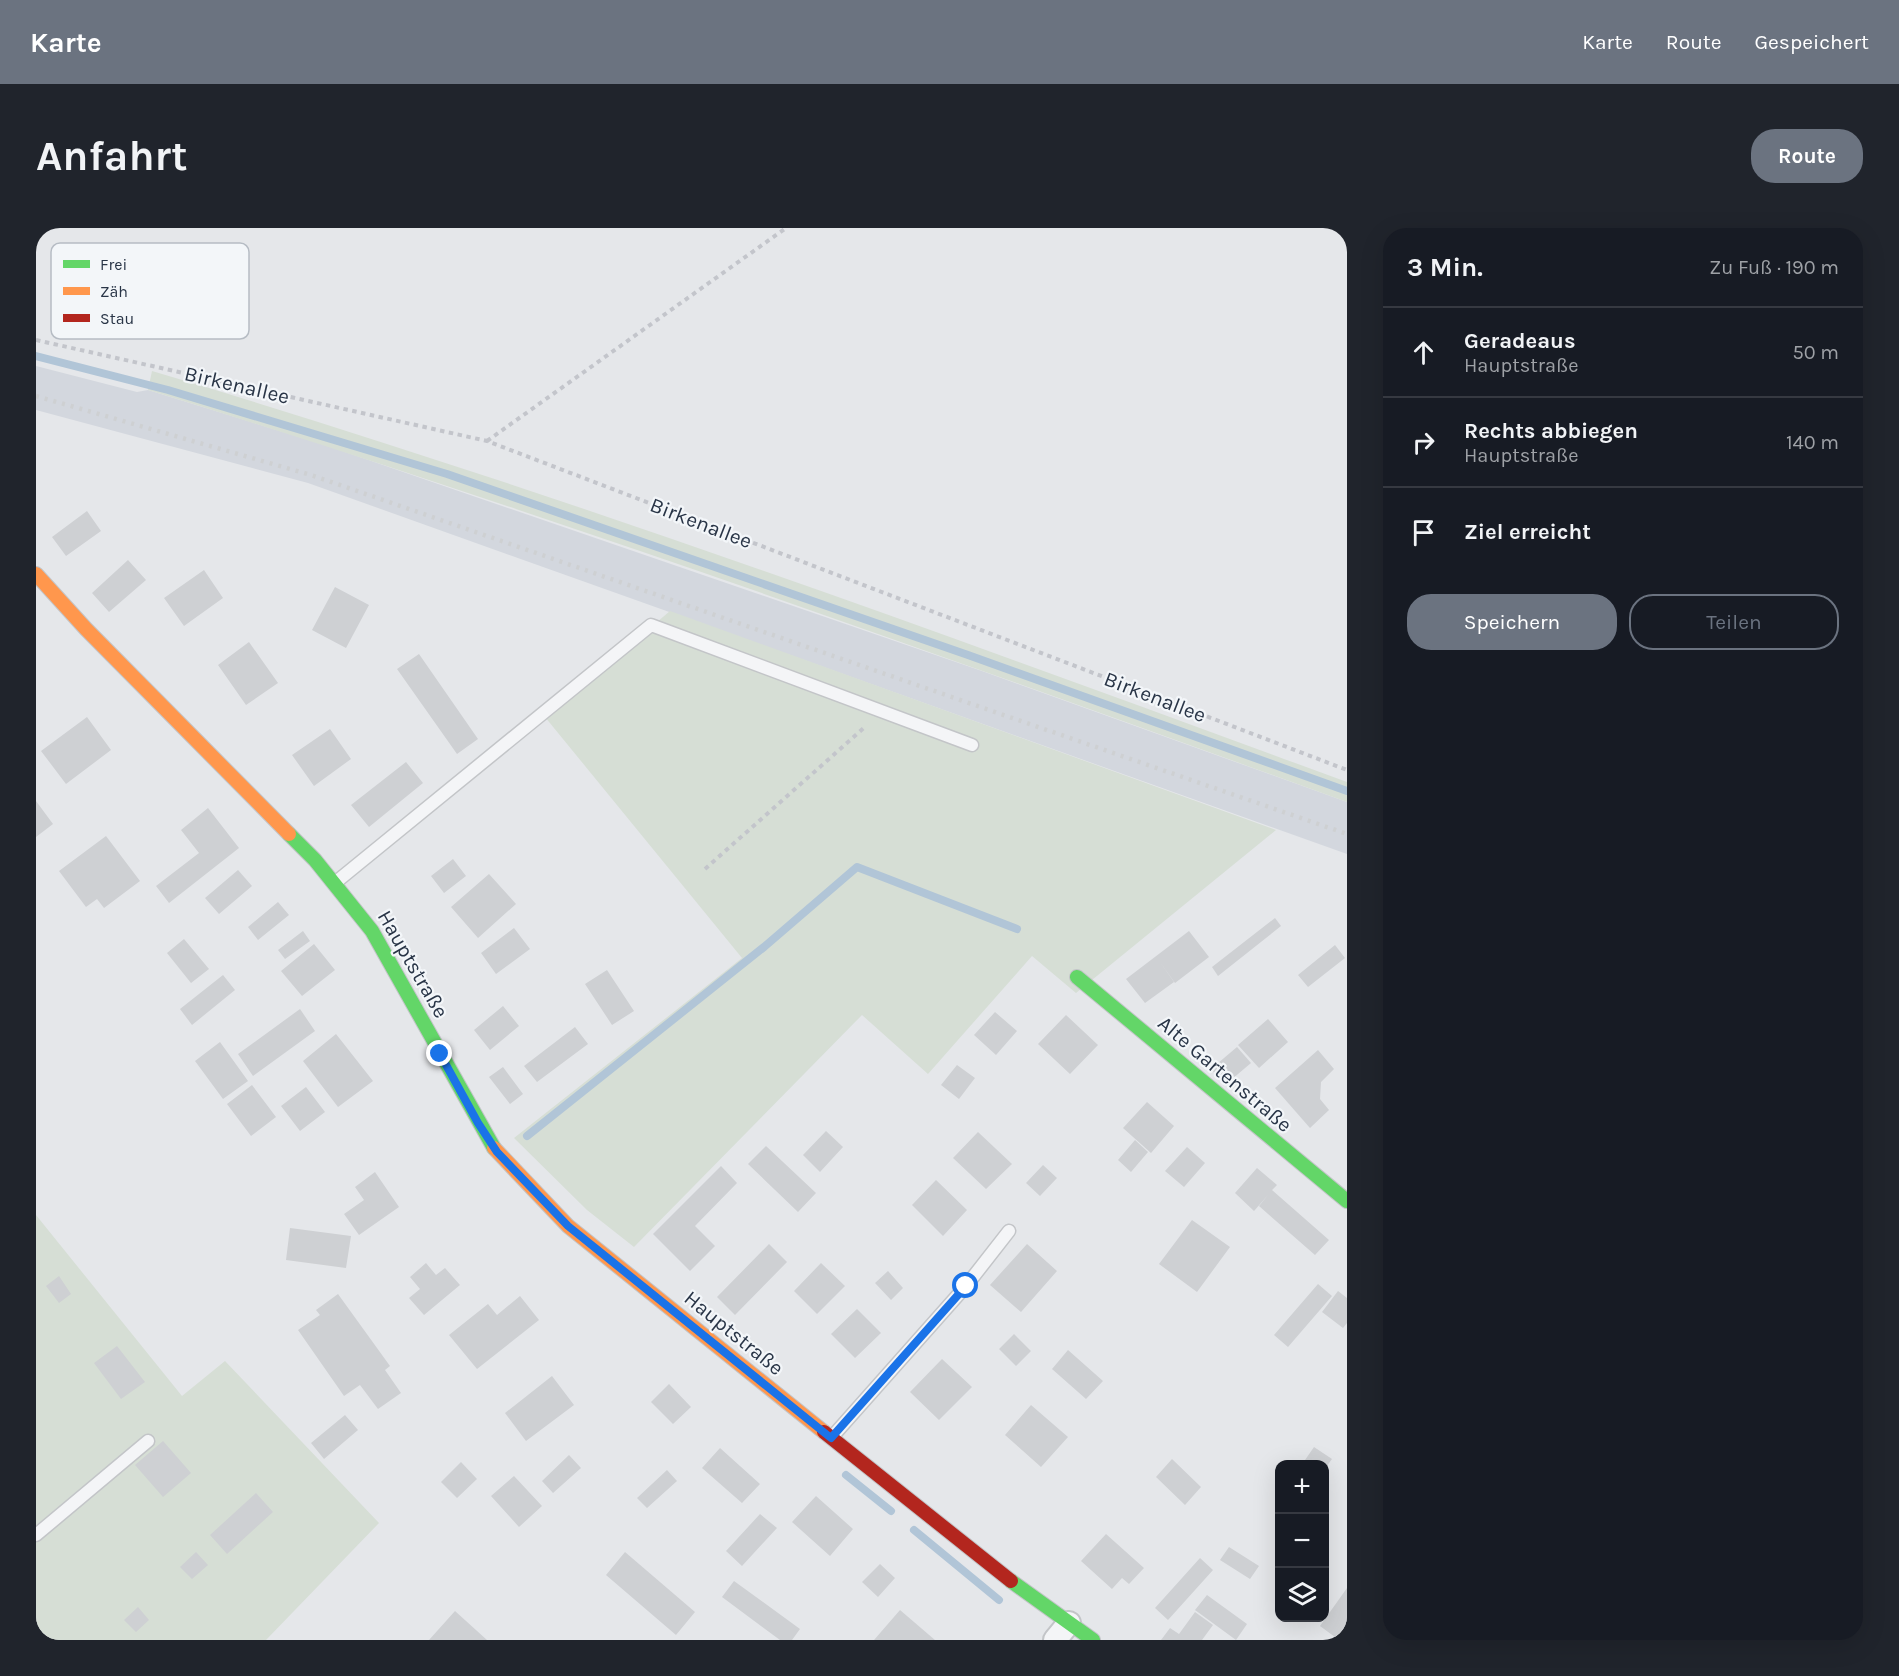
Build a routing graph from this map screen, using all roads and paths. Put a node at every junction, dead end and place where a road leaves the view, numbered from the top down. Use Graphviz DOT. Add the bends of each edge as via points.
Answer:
graph roads {
  1 [pos="786,228"];
  2 [pos="36,340"];
  3 [pos="487,441"];
  4 [pos="36,574"];
  5 [pos="882,711"];
  6 [pos="972,745"];
  7 [pos="1347,770"];
  8 [pos="705,869"];
  9 [pos="335,883"];
  10 [pos="1077,977"];
  11 [pos="1347,1201"];
  12 [pos="1009,1231"];
  13 [pos="831,1438"];
  14 [pos="148,1441"];
  15 [pos="36,1535"];
  16 [pos="1062,1632"];
  17 [pos="1094,1640"];
  1 -- 3 [label="path"];
  2 -- 3 [label="path, Birkenallee"];
  3 -- 7 [label="path, Birkenallee"];
  4 -- 9 [label="street, Hauptstraße"];
  5 -- 6 [label="lane"];
  5 -- 8 [label="path"];
  5 -- 9 [label="lane" via="651,625"];
  9 -- 13 [label="street, Hauptstraße" via="383,949 497,1152 568,1226"];
  10 -- 11 [label="street, Alte Gartenstraße"];
  12 -- 13 [label="lane" via="966,1286"];
  13 -- 16 [label="street, Hauptstraße" via="993,1568"];
  14 -- 15 [label="lane"];
  16 -- 17 [label="street, Hauptstraße"];
}
